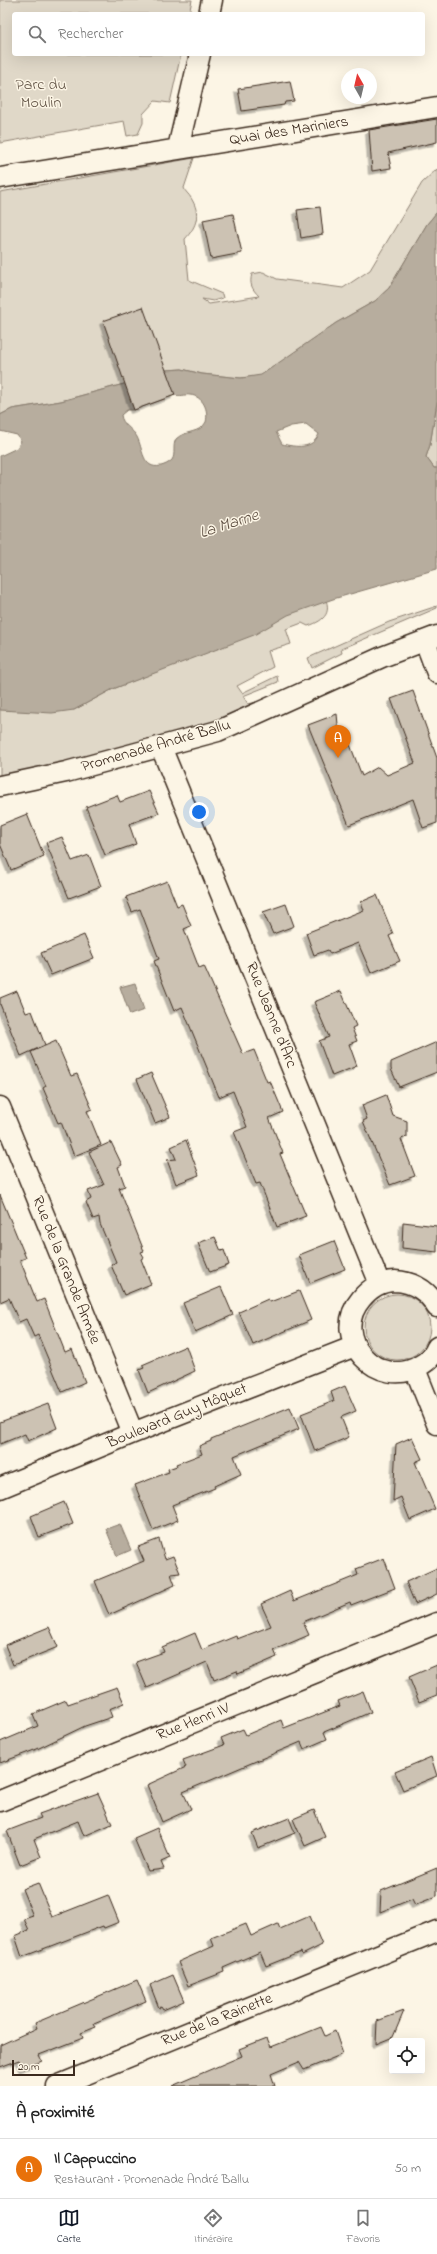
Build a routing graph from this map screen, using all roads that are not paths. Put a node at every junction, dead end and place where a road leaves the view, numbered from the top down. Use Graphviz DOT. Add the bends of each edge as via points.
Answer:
graph roads {
  1 [pos="212,0"];
  2 [pos="209,12"];
  3 [pos="200,56"];
  4 [pos="437,107"];
  5 [pos="178,148"];
  6 [pos="0,178"];
  7 [pos="431,639"];
  8 [pos="437,673"];
  9 [pos="162,747"];
  10 [pos="0,786"];
  11 [pos="0,1107"];
  12 [pos="380,1284"];
  13 [pos="437,1307"];
  14 [pos="355,1346"];
  15 [pos="437,1347"];
  16 [pos="415,1369"];
  17 [pos="437,1424"];
  18 [pos="133,1433"];
  19 [pos="0,1488"];
  20 [pos="437,1623"];
  21 [pos="0,1801"];
  22 [pos="437,1931"];
  23 [pos="57,2086"];
  1 -- 2 [label="street"];
  3 -- 5 [label="street"];
  4 -- 5 [label="street, Quai des Mariniers"];
  5 -- 6 [label="street, Quai des Mariniers"];
  7 -- 8 [label="street"];
  7 -- 9 [label="street, Promenade André Ballu" via="350,671 218,731"];
  9 -- 10 [label="street, Promenade André Ballu"];
  9 -- 12 [label="street, Rue Jeanne d'Arc"];
  11 -- 18 [label="street, Rue de la Grande Armée"];
  12 -- 13 [label="street" via="394,1281 421,1288"];
  12 -- 14 [label="street" via="367,1292 357,1303 351,1317 350,1332"];
  14 -- 16 [label="street" via="362,1358 373,1367 401,1373"];
  14 -- 18 [label="street, Boulevard Guy Môquet"];
  15 -- 16 [label="street" via="427,1362"];
  16 -- 17 [label="street"];
  18 -- 19 [label="street, Boulevard Guy Môquet"];
  20 -- 21 [label="street, Rue Henri IV"];
  22 -- 23 [label="street, Rue de la Rainette"];
}
